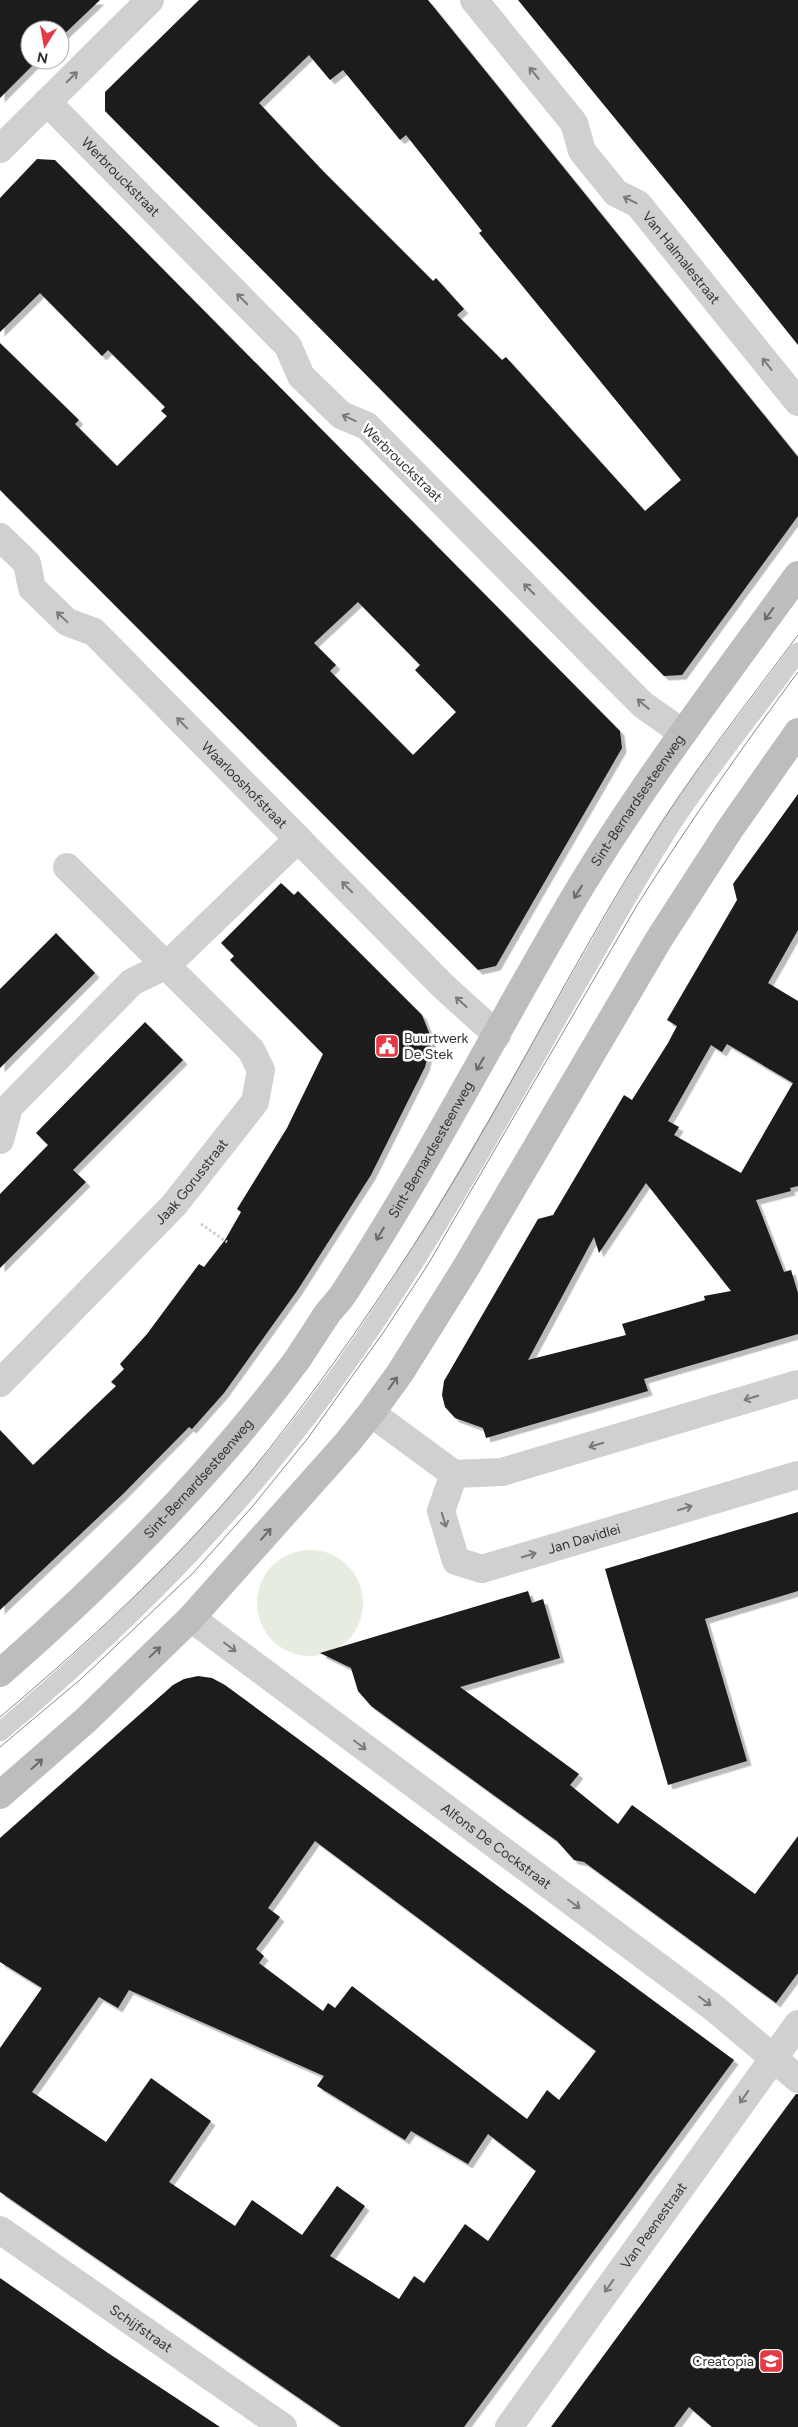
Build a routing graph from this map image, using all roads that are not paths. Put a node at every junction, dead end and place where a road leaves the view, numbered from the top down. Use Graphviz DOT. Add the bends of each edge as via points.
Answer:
graph roads {
  1 [pos="150,0"];
  2 [pos="474,0"];
  3 [pos="47,102"];
  4 [pos="0,149"];
  5 [pos="798,402"];
  6 [pos="0,537"];
  7 [pos="798,575"];
  8 [pos="798,652"];
  9 [pos="798,732"];
  10 [pos="683,733"];
  11 [pos="297,840"];
  12 [pos="67,867"];
  13 [pos="167,965"];
  14 [pos="497,1035"];
  15 [pos="0,1140"];
  16 [pos="0,1383"];
  17 [pos="798,1384"];
  18 [pos="371,1413"];
  19 [pos="454,1474"];
  20 [pos="798,1475"];
  21 [pos="190,1618"];
  22 [pos="0,1672"];
  23 [pos="0,1732"];
  24 [pos="0,1795"];
  25 [pos="798,2024"];
  26 [pos="772,2057"];
  27 [pos="798,2079"];
  28 [pos="0,2230"];
  29 [pos="283,2427"];
  30 [pos="509,2427"];
  3 -- 1 [label="street, one-way"];
  5 -- 2 [label="street, Van Halmalestraat, one-way" via="638,204 616,193 582,151 574,123"];
  3 -- 4 [label="street"];
  10 -- 3 [label="street, Werbrouckstraat, one-way" via="643,705 367,426 341,415 301,376 288,346"];
  11 -- 6 [label="street, Waarlooshofstraat, one-way" via="94,632 67,622 32,588 27,563"];
  7 -- 10 [label="street, Sint-Bernardsesteenweg, one-way"];
  8 -- 23 [label="lane" via="677,817 420,1252 325,1394 256,1482 193,1553 123,1622"];
  18 -- 9 [label="street, one-way" via="465,1269 659,939"];
  10 -- 14 [label="street, Sint-Bernardsesteenweg, one-way" via="576,894"];
  11 -- 13 [label="street"];
  14 -- 11 [label="street, Waarlooshofstraat, one-way" via="443,986 332,871"];
  12 -- 13 [label="street, Jaak Gorusstraat"];
  13 -- 15 [label="street" via="132,982 9,1107"];
  13 -- 16 [label="street, Jaak Gorusstraat" via="252,1050 261,1070 255,1102 174,1205"];
  14 -- 22 [label="street, Sint-Bernardsesteenweg, one-way" via="352,1281 297,1359 233,1439 158,1524 57,1624"];
  17 -- 19 [label="street, one-way" via="502,1472"];
  18 -- 19 [label="street"];
  21 -- 18 [label="street, one-way"];
  19 -- 20 [label="street, Jan Davidlei, one-way" via="441,1511 443,1520 456,1561 482,1569"];
  24 -- 21 [label="street, one-way" via="86,1720"];
  21 -- 26 [label="street, Alfons De Cockstraat, one-way" via="706,2002"];
  25 -- 26 [label="street, Van Peenestraat"];
  26 -- 27 [label="street, Alfons De Cockstraat"];
  26 -- 30 [label="street, Van Peenestraat, one-way"];
  28 -- 29 [label="street, Schijfstraat"];
}
